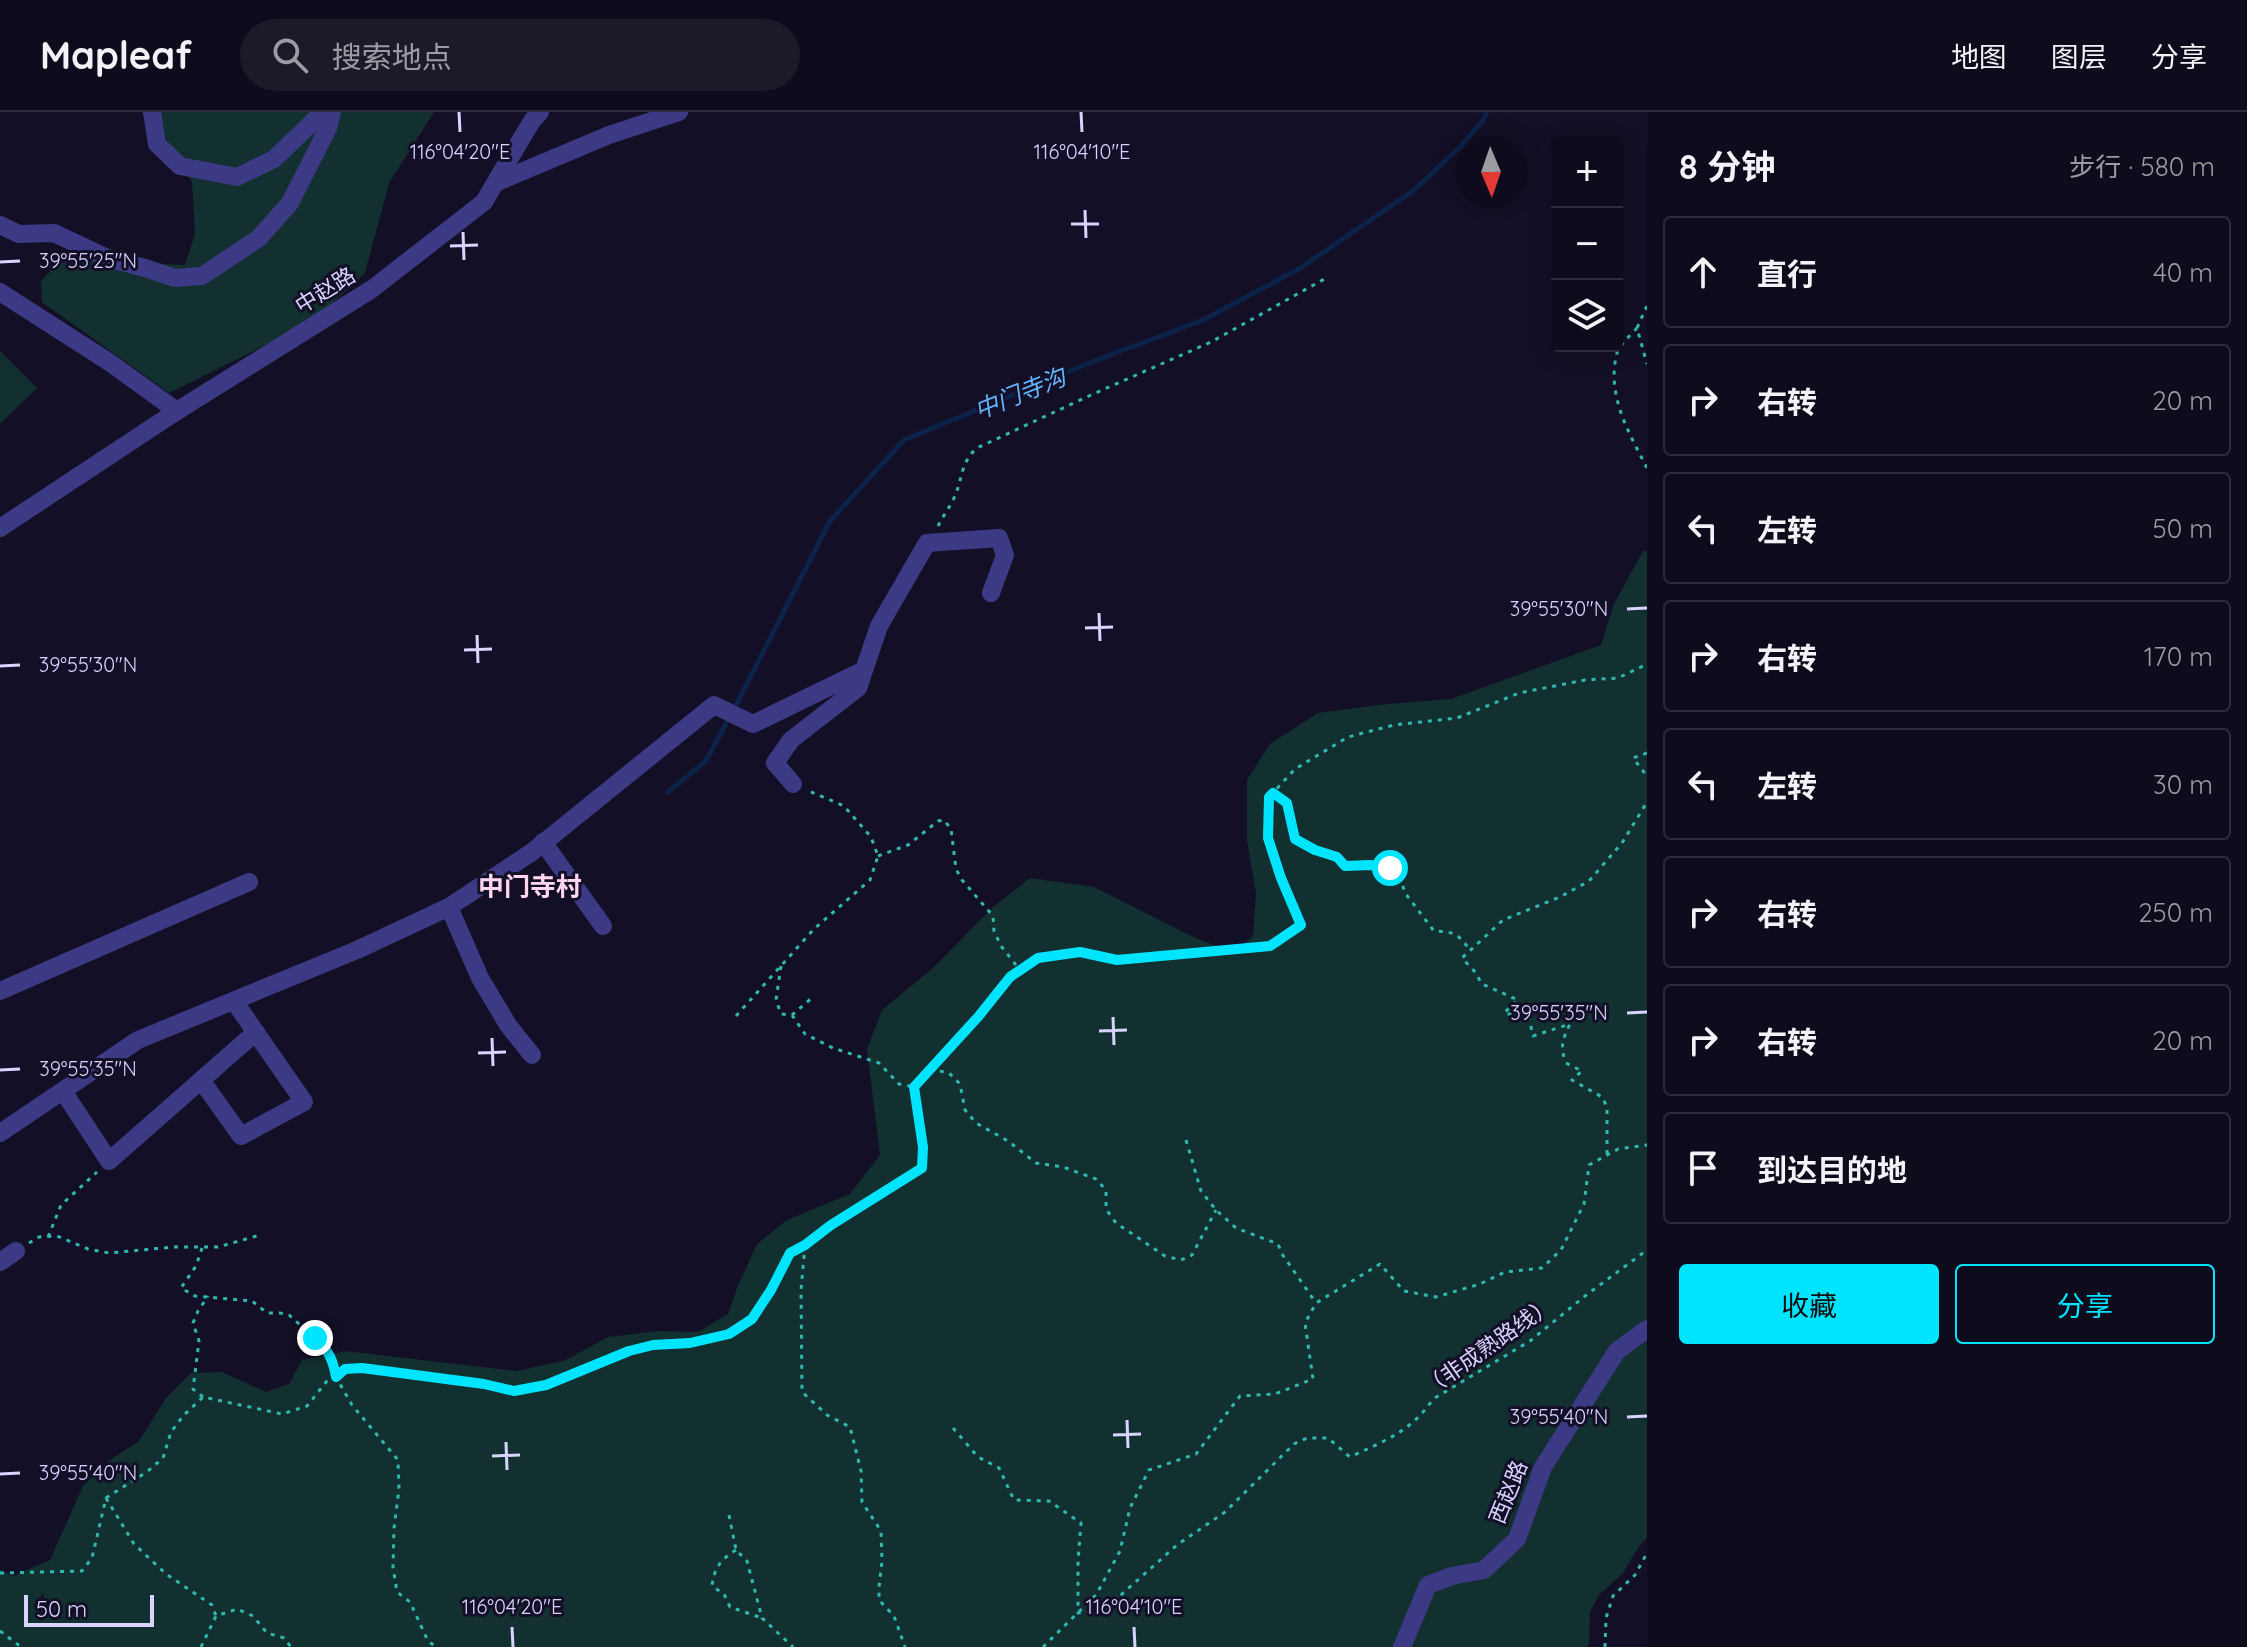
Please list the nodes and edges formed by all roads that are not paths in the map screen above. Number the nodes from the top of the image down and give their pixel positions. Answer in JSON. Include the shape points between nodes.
{"nodes":[{"id":1,"x":152,"y":112,"type":"edge"},
{"id":2,"x":323,"y":112,"type":"edge"},
{"id":3,"x":332,"y":112,"type":"edge"},
{"id":4,"x":540,"y":112,"type":"edge"},
{"id":5,"x":679,"y":112,"type":"edge"},
{"id":6,"x":495,"y":183,"type":"junction"},
{"id":7,"x":0,"y":225,"type":"edge"},
{"id":8,"x":0,"y":292,"type":"edge"},
{"id":9,"x":177,"y":411,"type":"junction"},
{"id":10,"x":0,"y":528,"type":"edge"},
{"id":11,"x":991,"y":593,"type":"dead end"},
{"id":12,"x":864,"y":670,"type":"junction"},
{"id":13,"x":793,"y":784,"type":"road end"},
{"id":14,"x":543,"y":842,"type":"junction"},
{"id":15,"x":249,"y":882,"type":"dead end"},
{"id":16,"x":449,"y":907,"type":"junction"},
{"id":17,"x":603,"y":926,"type":"dead end"},
{"id":18,"x":0,"y":991,"type":"edge"},
{"id":19,"x":234,"y":1001,"type":"junction"},
{"id":20,"x":256,"y":1032,"type":"junction"},
{"id":21,"x":532,"y":1055,"type":"dead end"},
{"id":22,"x":201,"y":1080,"type":"junction"},
{"id":23,"x":63,"y":1091,"type":"junction"},
{"id":24,"x":0,"y":1133,"type":"edge"},
{"id":25,"x":1647,"y":1329,"type":"edge"},
{"id":26,"x":1402,"y":1647,"type":"edge"}],
"edges":[{"from":1,"to":2,"type":"street","via":[[157,144],[180,166],[237,177],[274,159]]},
{"from":3,"to":7,"type":"street","via":[[290,203],[259,238],[202,276],[175,278],[107,258],[54,233],[19,234]]},
{"from":4,"to":6,"type":"street"},
{"from":5,"to":6,"type":"street","name":"中赵路"},
{"from":6,"to":9,"type":"street","name":"中赵路","via":[[484,202],[372,289]]},
{"from":8,"to":9,"type":"street"},
{"from":9,"to":10,"type":"street","name":"中赵路"},
{"from":11,"to":12,"type":"street","via":[[1005,555],[999,538],[927,543],[879,626]]},
{"from":12,"to":13,"type":"street","via":[[858,688],[791,740],[775,763]]},
{"from":12,"to":14,"type":"street","via":[[753,724],[714,705]]},
{"from":14,"to":16,"type":"street"},
{"from":14,"to":17,"type":"street"},
{"from":15,"to":18,"type":"street"},
{"from":16,"to":19,"type":"street"},
{"from":16,"to":21,"type":"street","via":[[480,978]]},
{"from":19,"to":20,"type":"street"},
{"from":19,"to":23,"type":"street","via":[[138,1040]]},
{"from":20,"to":22,"type":"street"},
{"from":20,"to":22,"type":"street","via":[[304,1102],[241,1136]]},
{"from":22,"to":23,"type":"street","via":[[109,1161]]},
{"from":23,"to":24,"type":"street"},
{"from":25,"to":26,"type":"street","name":"西赵路","via":[[1617,1351],[1543,1467],[1517,1539],[1484,1570],[1428,1585]]}]}
